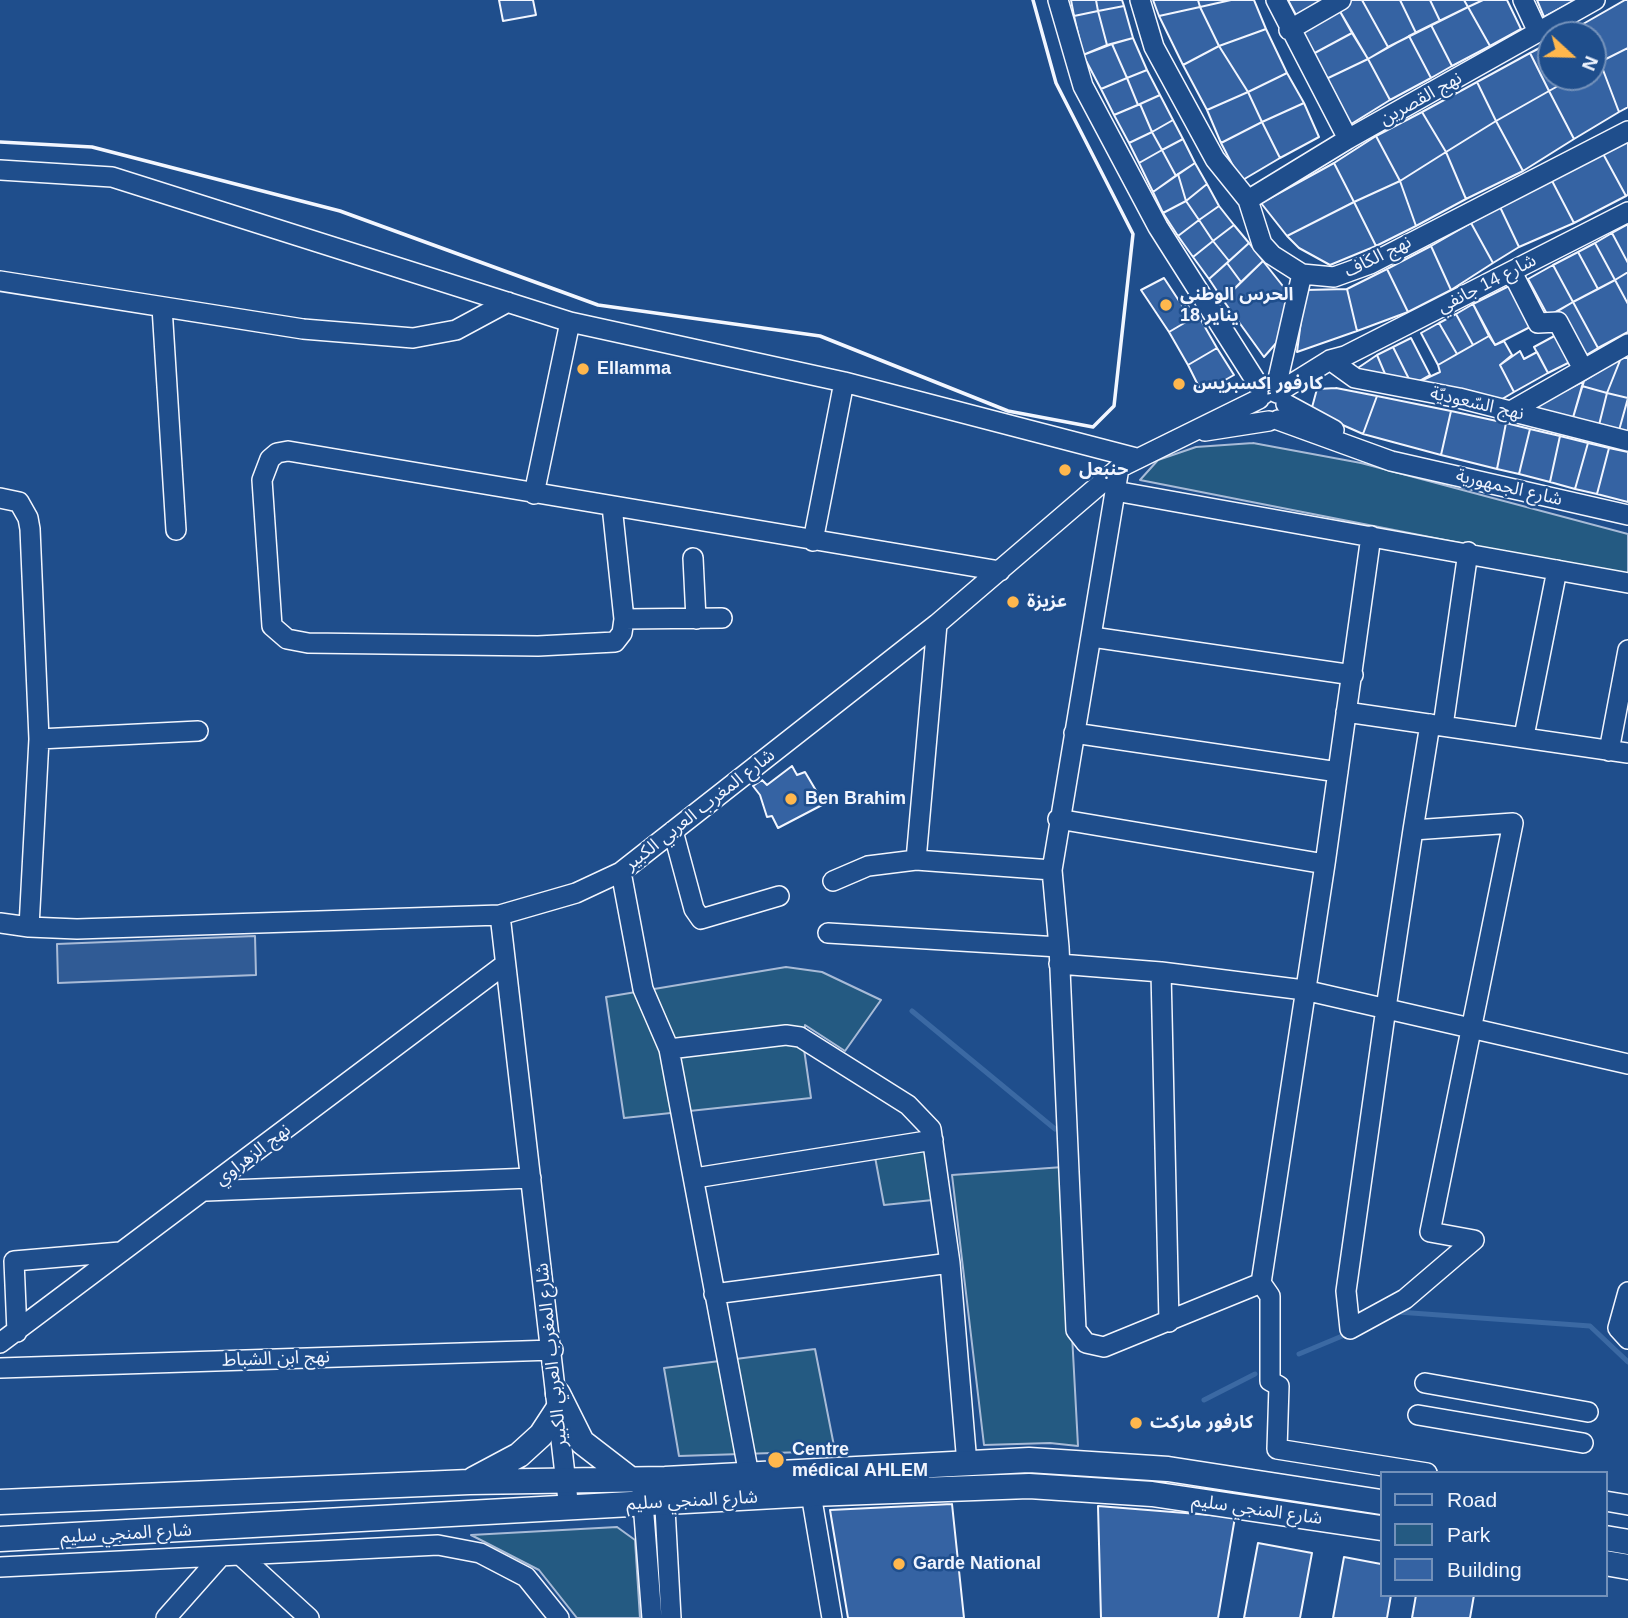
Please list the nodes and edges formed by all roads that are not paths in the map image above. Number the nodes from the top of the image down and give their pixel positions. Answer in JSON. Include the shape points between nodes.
{"nodes":[{"id":1,"x":1058,"y":0,"type":"edge"},
{"id":2,"x":1140,"y":0,"type":"edge"},
{"id":3,"x":1276,"y":0,"type":"edge"},
{"id":4,"x":1341,"y":0,"type":"edge"},
{"id":5,"x":1523,"y":0,"type":"edge"},
{"id":6,"x":1595,"y":0,"type":"edge"},
{"id":7,"x":1558,"y":21,"type":"edge"},
{"id":8,"x":1289,"y":30,"type":"junction"},
{"id":9,"x":1537,"y":30,"type":"edge"},
{"id":10,"x":1537,"y":33,"type":"edge"},
{"id":11,"x":1628,"y":131,"type":"edge"},
{"id":12,"x":1348,"y":139,"type":"junction"},
{"id":13,"x":0,"y":170,"type":"edge"},
{"id":14,"x":1248,"y":200,"type":"junction"},
{"id":15,"x":1628,"y":212,"type":"edge"},
{"id":16,"x":1512,"y":272,"type":"junction"},
{"id":17,"x":1302,"y":274,"type":"junction"},
{"id":18,"x":0,"y":281,"type":"edge"},
{"id":19,"x":508,"y":302,"type":"junction"},
{"id":20,"x":162,"y":307,"type":"junction"},
{"id":21,"x":570,"y":322,"type":"junction"},
{"id":22,"x":1628,"y":344,"type":"edge"},
{"id":23,"x":1336,"y":360,"type":"junction"},
{"id":24,"x":1583,"y":367,"type":"junction"},
{"id":25,"x":844,"y":382,"type":"junction"},
{"id":26,"x":1274,"y":403,"type":"junction"},
{"id":27,"x":1509,"y":412,"type":"junction"},
{"id":28,"x":1628,"y":441,"type":"edge"},
{"id":29,"x":1136,"y":458,"type":"junction"},
{"id":30,"x":1119,"y":468,"type":"junction"},
{"id":31,"x":1115,"y":491,"type":"junction"},
{"id":32,"x":534,"y":494,"type":"junction"},
{"id":33,"x":0,"y":498,"type":"edge"},
{"id":34,"x":612,"y":506,"type":"junction"},
{"id":35,"x":1628,"y":515,"type":"edge"},
{"id":36,"x":176,"y":530,"type":"dead end"},
{"id":37,"x":1371,"y":536,"type":"junction"},
{"id":38,"x":813,"y":541,"type":"junction"},
{"id":39,"x":1468,"y":552,"type":"junction"},
{"id":40,"x":693,"y":558,"type":"dead end"},
{"id":41,"x":1557,"y":570,"type":"junction"},
{"id":42,"x":1000,"y":571,"type":"junction"},
{"id":43,"x":1628,"y":583,"type":"edge"},
{"id":44,"x":722,"y":618,"type":"dead end"},
{"id":45,"x":696,"y":619,"type":"junction"},
{"id":46,"x":624,"y":620,"type":"junction"},
{"id":47,"x":937,"y":624,"type":"junction"},
{"id":48,"x":1092,"y":638,"type":"junction"},
{"id":49,"x":1628,"y":650,"type":"edge"},
{"id":50,"x":1353,"y":675,"type":"junction"},
{"id":51,"x":1346,"y":712,"type":"junction"},
{"id":52,"x":1436,"y":725,"type":"junction"},
{"id":53,"x":198,"y":731,"type":"dead end"},
{"id":54,"x":1074,"y":733,"type":"junction"},
{"id":55,"x":1524,"y":736,"type":"junction"},
{"id":56,"x":39,"y":740,"type":"junction"},
{"id":57,"x":1619,"y":752,"type":"edge"},
{"id":58,"x":1338,"y":772,"type":"junction"},
{"id":59,"x":1058,"y":819,"type":"junction"},
{"id":60,"x":1413,"y":830,"type":"junction"},
{"id":61,"x":673,"y":831,"type":"junction"},
{"id":62,"x":916,"y":860,"type":"junction"},
{"id":63,"x":1325,"y":864,"type":"junction"},
{"id":64,"x":1052,"y":870,"type":"junction"},
{"id":65,"x":621,"y":872,"type":"junction"},
{"id":66,"x":833,"y":881,"type":"dead end"},
{"id":67,"x":779,"y":896,"type":"dead end"},
{"id":68,"x":500,"y":915,"type":"junction"},
{"id":69,"x":0,"y":923,"type":"edge"},
{"id":70,"x":29,"y":928,"type":"junction"},
{"id":71,"x":828,"y":933,"type":"dead end"},
{"id":72,"x":1059,"y":955,"type":"junction"},
{"id":73,"x":504,"y":965,"type":"junction"},
{"id":74,"x":1161,"y":972,"type":"junction"},
{"id":75,"x":1304,"y":990,"type":"junction"},
{"id":76,"x":1386,"y":1008,"type":"junction"},
{"id":77,"x":1472,"y":1026,"type":"junction"},
{"id":78,"x":669,"y":1049,"type":"junction"},
{"id":79,"x":1628,"y":1064,"type":"edge"},
{"id":80,"x":933,"y":1140,"type":"junction"},
{"id":81,"x":531,"y":1178,"type":"junction"},
{"id":82,"x":695,"y":1178,"type":"junction"},
{"id":83,"x":206,"y":1191,"type":"junction"},
{"id":84,"x":121,"y":1252,"type":"junction"},
{"id":85,"x":950,"y":1263,"type":"junction"},
{"id":86,"x":1261,"y":1283,"type":"junction"},
{"id":87,"x":1628,"y":1292,"type":"edge"},
{"id":88,"x":714,"y":1294,"type":"junction"},
{"id":89,"x":1169,"y":1322,"type":"junction"},
{"id":90,"x":17,"y":1332,"type":"junction"},
{"id":91,"x":1628,"y":1339,"type":"edge"},
{"id":92,"x":0,"y":1343,"type":"edge"},
{"id":93,"x":553,"y":1350,"type":"junction"},
{"id":94,"x":0,"y":1368,"type":"edge"},
{"id":95,"x":1424,"y":1383,"type":"dead end"},
{"id":96,"x":558,"y":1401,"type":"junction"},
{"id":97,"x":1588,"y":1412,"type":"dead end"},
{"id":98,"x":1419,"y":1415,"type":"dead end"},
{"id":99,"x":1583,"y":1443,"type":"dead end"},
{"id":100,"x":967,"y":1464,"type":"junction"},
{"id":101,"x":1414,"y":1471,"type":"edge"},
{"id":102,"x":749,"y":1475,"type":"junction"},
{"id":103,"x":566,"y":1479,"type":"junction"},
{"id":104,"x":469,"y":1482,"type":"junction"},
{"id":105,"x":648,"y":1489,"type":"junction"},
{"id":106,"x":811,"y":1494,"type":"junction"},
{"id":107,"x":1607,"y":1501,"type":"edge"},
{"id":108,"x":0,"y":1502,"type":"edge"},
{"id":109,"x":1380,"y":1502,"type":"edge"},
{"id":110,"x":1628,"y":1505,"type":"edge"},
{"id":111,"x":569,"y":1509,"type":"junction"},
{"id":112,"x":1380,"y":1528,"type":"edge"},
{"id":113,"x":1607,"y":1538,"type":"edge"},
{"id":114,"x":0,"y":1539,"type":"edge"},
{"id":115,"x":1628,"y":1542,"type":"edge"},
{"id":116,"x":230,"y":1556,"type":"junction"},
{"id":117,"x":1607,"y":1563,"type":"edge"},
{"id":118,"x":0,"y":1567,"type":"edge"},
{"id":119,"x":1628,"y":1567,"type":"edge"},
{"id":120,"x":166,"y":1618,"type":"edge"},
{"id":121,"x":309,"y":1618,"type":"edge"},
{"id":122,"x":559,"y":1618,"type":"edge"},
{"id":123,"x":652,"y":1618,"type":"edge"},
{"id":124,"x":671,"y":1618,"type":"edge"},
{"id":125,"x":832,"y":1618,"type":"edge"}],
"edges":[{"from":1,"to":26,"type":"street","via":[[1083,86],[1158,227]]},
{"from":2,"to":14,"type":"street","via":[[1154,47],[1215,159]]},
{"from":3,"to":8,"type":"street"},
{"from":4,"to":8,"type":"street"},
{"from":5,"to":9,"type":"street"},
{"from":6,"to":7,"type":"street","name":"نهج القصرين"},
{"from":8,"to":12,"type":"street"},
{"from":10,"to":12,"type":"street","name":"نهج القصرين"},
{"from":11,"to":17,"type":"street","name":"نهج الكاف","via":[[1370,264],[1334,277]]},
{"from":12,"to":14,"type":"street","name":"نهج القصرين"},
{"from":13,"to":19,"type":"street","via":[[112,177]]},
{"from":14,"to":17,"type":"street","via":[[1266,250]]},
{"from":15,"to":16,"type":"street","name":"شارع 14 جانفي"},
{"from":16,"to":23,"type":"street","name":"شارع 14 جانفي"},
{"from":16,"to":24,"type":"street","via":[[1538,323],[1558,322]]},
{"from":17,"to":26,"type":"street"},
{"from":18,"to":20,"type":"street"},
{"from":19,"to":20,"type":"street","via":[[456,330],[413,338],[303,329]]},
{"from":19,"to":21,"type":"street"},
{"from":20,"to":36,"type":"street"},
{"from":21,"to":25,"type":"street"},
{"from":21,"to":32,"type":"street"},
{"from":22,"to":24,"type":"street"},
{"from":23,"to":26,"type":"street","name":"شارع 14 جانفي"},
{"from":23,"to":27,"type":"street","name":"نهج السّعوديّة","via":[[1355,378]]},
{"from":24,"to":27,"type":"street"},
{"from":25,"to":29,"type":"street"},
{"from":25,"to":38,"type":"street"},
{"from":26,"to":29,"type":"street","name":"شارع المغرب العربي الكبير"},
{"from":26,"to":35,"type":"street","name":"شارع الجمهورية","via":[[1391,461]]},
{"from":27,"to":28,"type":"street","name":"نهج السّعوديّة"},
{"from":29,"to":30,"type":"street","name":"شارع المغرب العربي الكبير"},
{"from":30,"to":31,"type":"street"},
{"from":30,"to":42,"type":"street","name":"شارع المغرب العربي الكبير"},
{"from":31,"to":37,"type":"street"},
{"from":31,"to":48,"type":"street"},
{"from":32,"to":34,"type":"street"},
{"from":32,"to":46,"type":"street","via":[[288,451],[277,453],[265,467],[262,480],[272,626],[287,639],[308,643],[538,646],[615,642]]},
{"from":33,"to":56,"type":"street","via":[[19,502],[30,529]]},
{"from":34,"to":38,"type":"street"},
{"from":34,"to":46,"type":"street"},
{"from":37,"to":39,"type":"street"},
{"from":37,"to":50,"type":"street"},
{"from":38,"to":42,"type":"street"},
{"from":39,"to":41,"type":"street"},
{"from":39,"to":52,"type":"street"},
{"from":40,"to":45,"type":"street"},
{"from":41,"to":43,"type":"street"},
{"from":41,"to":55,"type":"street"},
{"from":42,"to":47,"type":"street","name":"شارع المغرب العربي الكبير"},
{"from":44,"to":45,"type":"street"},
{"from":45,"to":46,"type":"street"},
{"from":47,"to":61,"type":"street","name":"شارع المغرب العربي الكبير"},
{"from":47,"to":62,"type":"street"},
{"from":48,"to":50,"type":"street"},
{"from":48,"to":54,"type":"street"},
{"from":49,"to":57,"type":"street"},
{"from":50,"to":51,"type":"street"},
{"from":51,"to":52,"type":"street"},
{"from":51,"to":58,"type":"street"},
{"from":52,"to":55,"type":"street"},
{"from":52,"to":60,"type":"street"},
{"from":53,"to":56,"type":"street"},
{"from":54,"to":58,"type":"street"},
{"from":54,"to":59,"type":"street"},
{"from":55,"to":57,"type":"street"},
{"from":56,"to":70,"type":"street"},
{"from":58,"to":63,"type":"street"},
{"from":59,"to":63,"type":"street"},
{"from":59,"to":64,"type":"street"},
{"from":60,"to":76,"type":"street"},
{"from":60,"to":77,"type":"street","via":[[1513,824]]},
{"from":61,"to":65,"type":"street","name":"شارع المغرب العربي الكبير"},
{"from":61,"to":67,"type":"street","via":[[694,909],[701,919]]},
{"from":62,"to":64,"type":"street"},
{"from":62,"to":66,"type":"street","via":[[868,866]]},
{"from":63,"to":75,"type":"street"},
{"from":64,"to":72,"type":"street"},
{"from":65,"to":68,"type":"street","name":"شارع المغرب العربي الكبير","via":[[576,893]]},
{"from":65,"to":78,"type":"street","via":[[643,989]]},
{"from":68,"to":70,"type":"street"},
{"from":68,"to":73,"type":"street","name":"شارع المغرب العربي الكبير"},
{"from":69,"to":70,"type":"street"},
{"from":71,"to":72,"type":"street"},
{"from":72,"to":74,"type":"street"},
{"from":72,"to":89,"type":"street","via":[[1076,1330],[1086,1343],[1098,1348]]},
{"from":73,"to":81,"type":"street","name":"شارع المغرب العربي الكبير"},
{"from":73,"to":83,"type":"street","name":"نهج الزهراوي"},
{"from":74,"to":75,"type":"street"},
{"from":74,"to":89,"type":"street"},
{"from":75,"to":76,"type":"street"},
{"from":75,"to":86,"type":"street"},
{"from":76,"to":77,"type":"street"},
{"from":76,"to":77,"type":"street","via":[[1346,1291],[1350,1329],[1405,1299],[1474,1240],[1430,1232]]},
{"from":77,"to":79,"type":"street"},
{"from":78,"to":80,"type":"street","via":[[800,1037],[908,1105],[931,1129]]},
{"from":78,"to":82,"type":"street"},
{"from":80,"to":82,"type":"street"},
{"from":80,"to":85,"type":"street"},
{"from":81,"to":83,"type":"street"},
{"from":81,"to":93,"type":"street","name":"شارع المغرب العربي الكبير"},
{"from":82,"to":88,"type":"street"},
{"from":83,"to":84,"type":"street","name":"نهج الزهراوي"},
{"from":84,"to":90,"type":"street","name":"نهج الزهراوي"},
{"from":84,"to":90,"type":"street","via":[[14,1261]]},
{"from":85,"to":88,"type":"street"},
{"from":85,"to":100,"type":"street"},
{"from":86,"to":89,"type":"street"},
{"from":86,"to":101,"type":"street","via":[[1270,1296],[1270,1381],[1279,1386],[1277,1449]]},
{"from":87,"to":91,"type":"street","via":[[1618,1328]]},
{"from":88,"to":102,"type":"street"},
{"from":90,"to":92,"type":"street","name":"نهج الزهراوي"},
{"from":93,"to":94,"type":"street","name":"نهج ابن الشباط"},
{"from":93,"to":96,"type":"street","name":"شارع المغرب العربي الكبير"},
{"from":95,"to":97,"type":"street"},
{"from":96,"to":103,"type":"street","name":"شارع المغرب العربي الكبير"},
{"from":96,"to":104,"type":"main road","via":[[541,1435],[519,1455]]},
{"from":96,"to":105,"type":"main road","via":[[582,1442]]},
{"from":98,"to":99,"type":"street"},
{"from":100,"to":102,"type":"main road","name":"شارع المنجي سليم"},
{"from":100,"to":109,"type":"main road","name":"شارع المنجي سليم","via":[[1055,1460],[1122,1465]]},
{"from":102,"to":105,"type":"main road","name":"شارع المنجي سليم"},
{"from":103,"to":104,"type":"main road","name":"شارع المنجي سليم"},
{"from":103,"to":105,"type":"main road","name":"شارع المنجي سليم"},
{"from":103,"to":111,"type":"street","name":"شارع المغرب العربي الكبير"},
{"from":104,"to":108,"type":"main road","name":"شارع المنجي سليم"},
{"from":105,"to":106,"type":"main road","name":"شارع المنجي سليم"},
{"from":105,"to":111,"type":"main road","name":"شارع المنجي سليم"},
{"from":105,"to":123,"type":"street"},
{"from":105,"to":124,"type":"street"},
{"from":106,"to":112,"type":"main road","name":"شارع المنجي سليم","via":[[1079,1488],[1152,1494]]},
{"from":106,"to":125,"type":"street"},
{"from":107,"to":110,"type":"street"},
{"from":111,"to":114,"type":"main road","name":"شارع المنجي سليم"},
{"from":113,"to":115,"type":"main road"},
{"from":116,"to":118,"type":"street"},
{"from":116,"to":120,"type":"street"},
{"from":116,"to":121,"type":"street"},
{"from":116,"to":122,"type":"street","via":[[438,1545],[480,1553],[526,1577]]},
{"from":117,"to":119,"type":"main road"}]}
